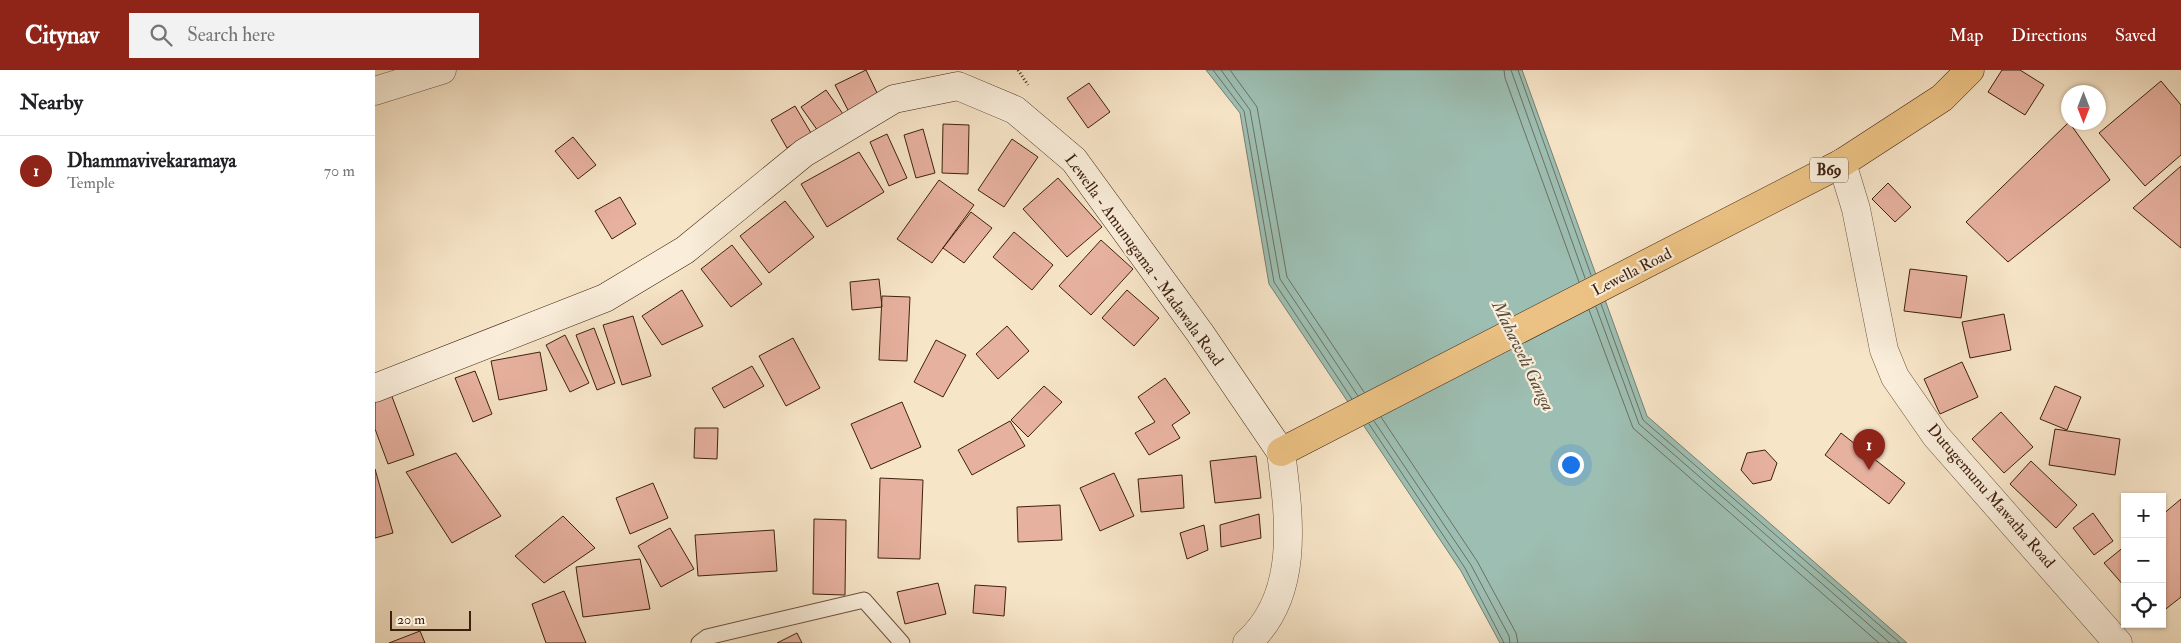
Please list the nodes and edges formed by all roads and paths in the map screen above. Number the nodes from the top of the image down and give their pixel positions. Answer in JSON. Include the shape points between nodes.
{"nodes":[{"id":1,"x":442,"y":70,"type":"edge"},
{"id":2,"x":1970,"y":70,"type":"edge"},
{"id":3,"x":375,"y":91,"type":"edge"},
{"id":4,"x":1842,"y":163,"type":"junction"},
{"id":5,"x":375,"y":388,"type":"edge"},
{"id":6,"x":1281,"y":452,"type":"junction"},
{"id":7,"x":706,"y":641,"type":"edge"},
{"id":8,"x":902,"y":643,"type":"edge"},
{"id":9,"x":1247,"y":643,"type":"edge"},
{"id":10,"x":2118,"y":643,"type":"edge"}],
"edges":[{"from":1,"to":3,"type":"main road"},
{"from":2,"to":4,"type":"main road","name":"Lewella Road","number":"B69","via":[[1942,98]]},
{"from":4,"to":6,"type":"main road","name":"Lewella Road","number":"B69"},
{"from":4,"to":10,"type":"main road","name":"Dutugemunu Mawatha Road","via":[[1856,209],[1885,350],[1895,376],[1936,436]]},
{"from":5,"to":6,"type":"main road","name":"Lewella - Amunugama - Madawala Road","via":[[605,298],[685,250],[804,153],[828,138],[894,99],[958,86],[1015,110],[1074,160],[1200,333]]},
{"from":6,"to":9,"type":"main road","via":[[1289,528],[1284,578],[1277,601]]},
{"from":7,"to":8,"type":"lane","via":[[864,600]]}]}
